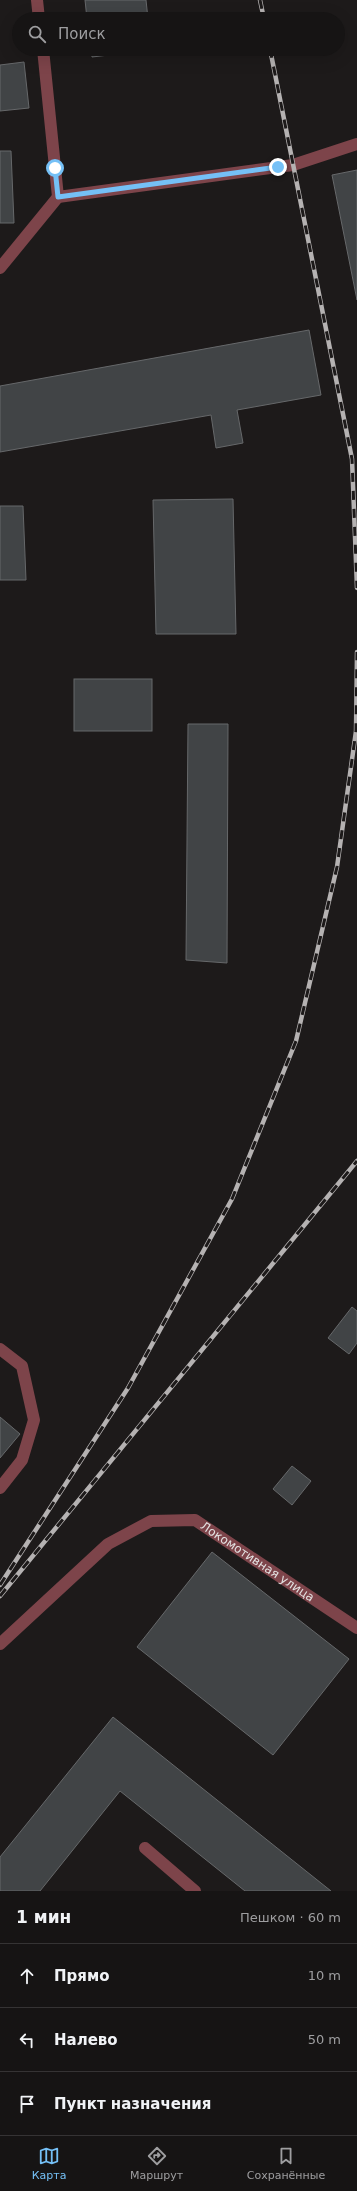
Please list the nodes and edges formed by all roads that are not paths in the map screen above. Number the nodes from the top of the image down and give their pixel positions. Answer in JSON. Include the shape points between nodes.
{"nodes":[{"id":1,"x":37,"y":0,"type":"edge"},
{"id":2,"x":38,"y":12,"type":"edge"},
{"id":3,"x":44,"y":56,"type":"edge"},
{"id":4,"x":357,"y":144,"type":"edge"},
{"id":5,"x":58,"y":197,"type":"junction"},
{"id":6,"x":0,"y":268,"type":"edge"},
{"id":7,"x":0,"y":1349,"type":"edge"},
{"id":8,"x":0,"y":1488,"type":"edge"},
{"id":9,"x":357,"y":1628,"type":"edge"},
{"id":10,"x":0,"y":1644,"type":"edge"},
{"id":11,"x":145,"y":1848,"type":"dead end"},
{"id":12,"x":195,"y":1891,"type":"edge"}],
"edges":[{"from":1,"to":2,"type":"street"},
{"from":3,"to":5,"type":"street"},
{"from":4,"to":5,"type":"street","via":[[293,165]]},
{"from":5,"to":6,"type":"street"},
{"from":7,"to":8,"type":"street","via":[[22,1366],[34,1420],[22,1460]]},
{"from":9,"to":10,"type":"street","name":"Локомотивная улица","via":[[195,1520],[151,1521],[108,1544]]},
{"from":11,"to":12,"type":"street"}]}
